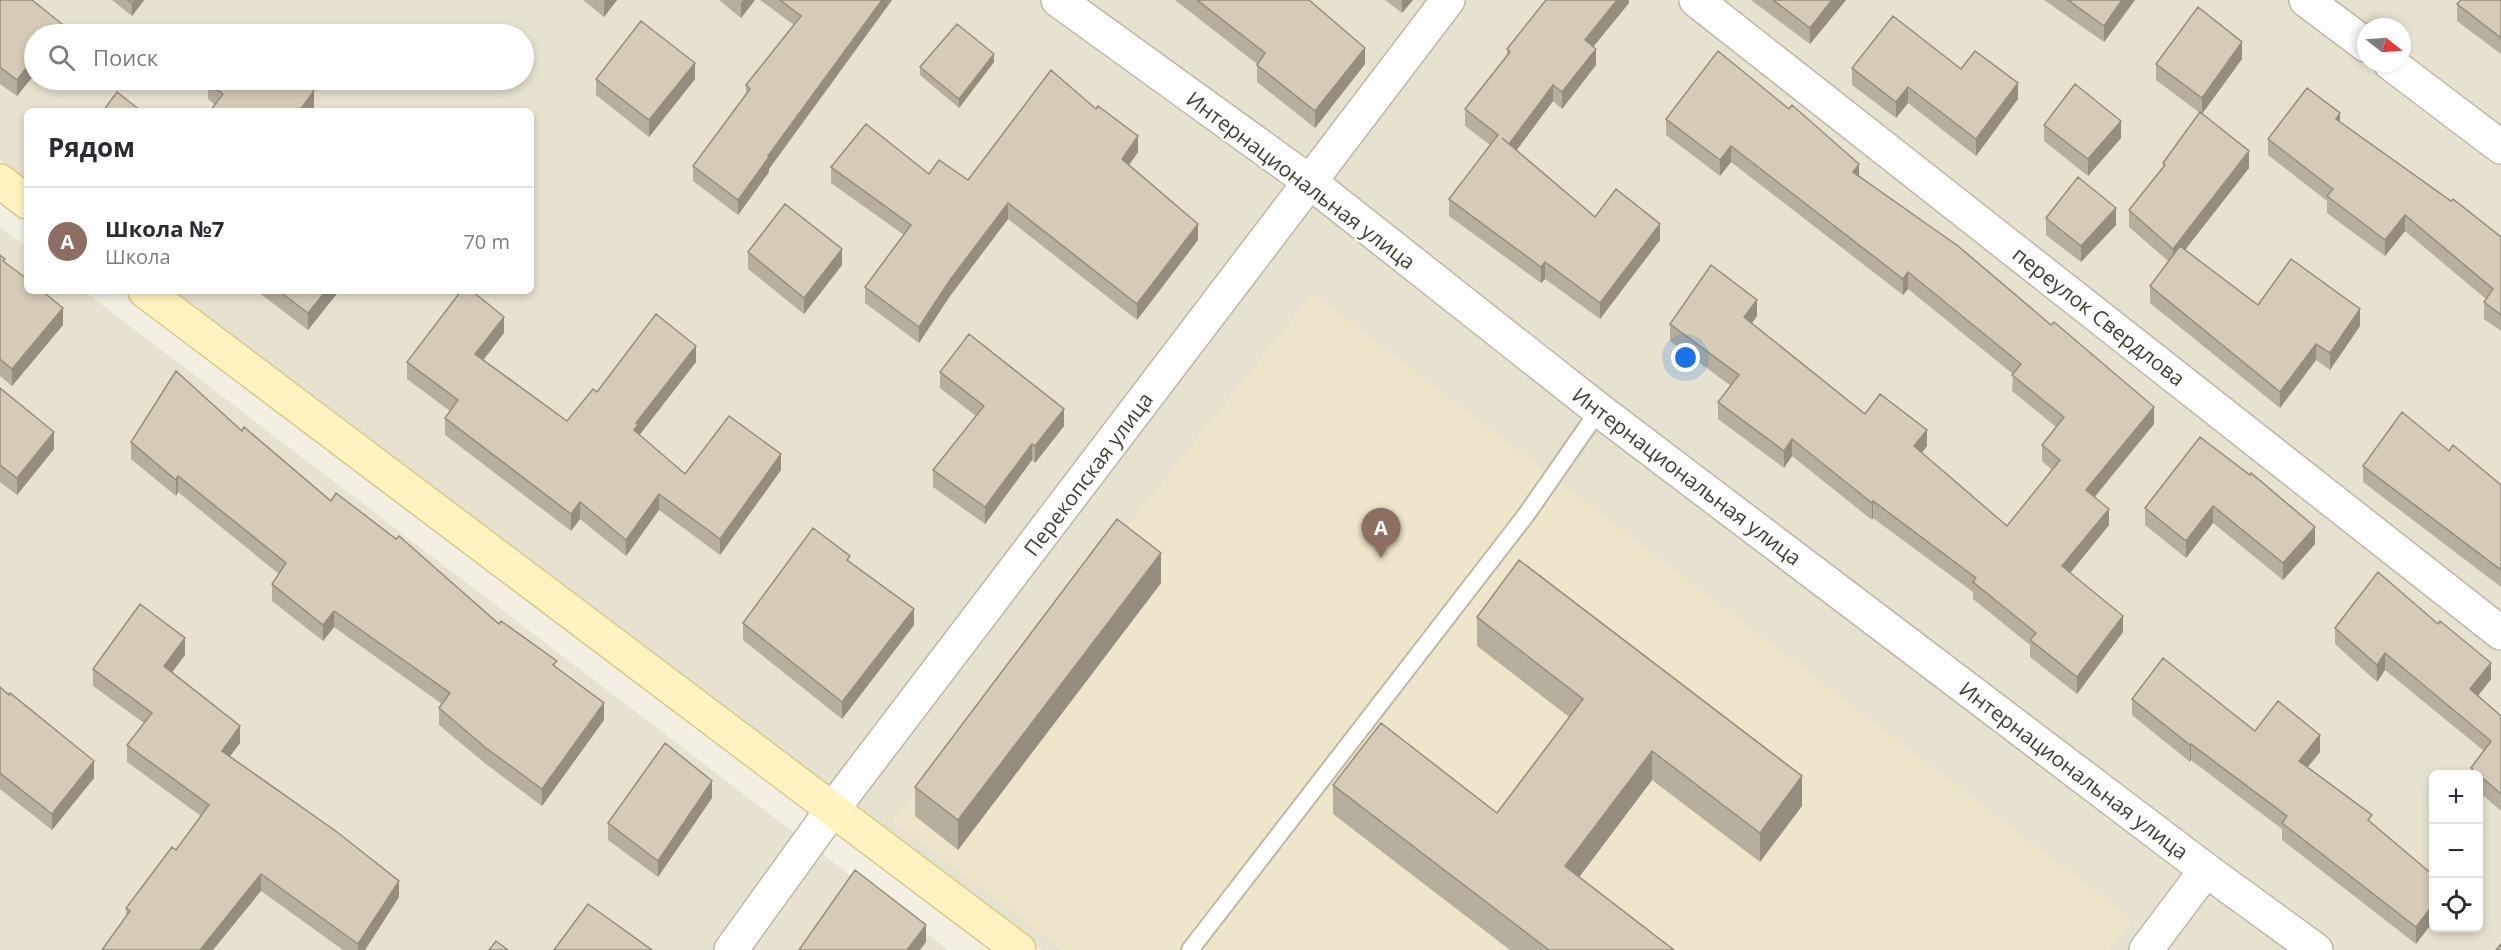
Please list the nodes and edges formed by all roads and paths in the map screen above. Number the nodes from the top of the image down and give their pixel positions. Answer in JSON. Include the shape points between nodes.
{"nodes":[{"id":1,"x":1059,"y":0,"type":"edge"},
{"id":2,"x":1448,"y":0,"type":"edge"},
{"id":3,"x":1696,"y":0,"type":"edge"},
{"id":4,"x":2306,"y":0,"type":"edge"},
{"id":5,"x":2357,"y":38,"type":"edge"},
{"id":6,"x":2402,"y":72,"type":"edge"},
{"id":7,"x":2501,"y":147,"type":"edge"},
{"id":8,"x":0,"y":181,"type":"edge"},
{"id":9,"x":1310,"y":182,"type":"junction"},
{"id":10,"x":24,"y":200,"type":"edge"},
{"id":11,"x":149,"y":294,"type":"edge"},
{"id":12,"x":1599,"y":410,"type":"junction"},
{"id":13,"x":2501,"y":633,"type":"edge"},
{"id":14,"x":832,"y":810,"type":"junction"},
{"id":15,"x":2206,"y":870,"type":"junction"},
{"id":16,"x":731,"y":950,"type":"edge"},
{"id":17,"x":1019,"y":950,"type":"edge"},
{"id":18,"x":1190,"y":950,"type":"edge"},
{"id":19,"x":2146,"y":950,"type":"edge"},
{"id":20,"x":2316,"y":950,"type":"edge"}],
"edges":[{"from":1,"to":9,"type":"street","name":"Интернациональная улица"},
{"from":2,"to":9,"type":"street","name":"Перекопская улица"},
{"from":3,"to":13,"type":"street","name":"переулок Свердлова"},
{"from":4,"to":5,"type":"street"},
{"from":6,"to":7,"type":"street"},
{"from":8,"to":10,"type":"main road"},
{"from":9,"to":12,"type":"street","name":"Интернациональная улица"},
{"from":9,"to":14,"type":"street","name":"Перекопская улица"},
{"from":11,"to":14,"type":"main road"},
{"from":12,"to":15,"type":"street","name":"Интернациональная улица"},
{"from":12,"to":18,"type":"lane","via":[[1526,515]]},
{"from":14,"to":16,"type":"street","name":"Перекопская улица"},
{"from":14,"to":17,"type":"main road"},
{"from":15,"to":19,"type":"street"},
{"from":15,"to":20,"type":"street","name":"Интернациональная улица"}]}
